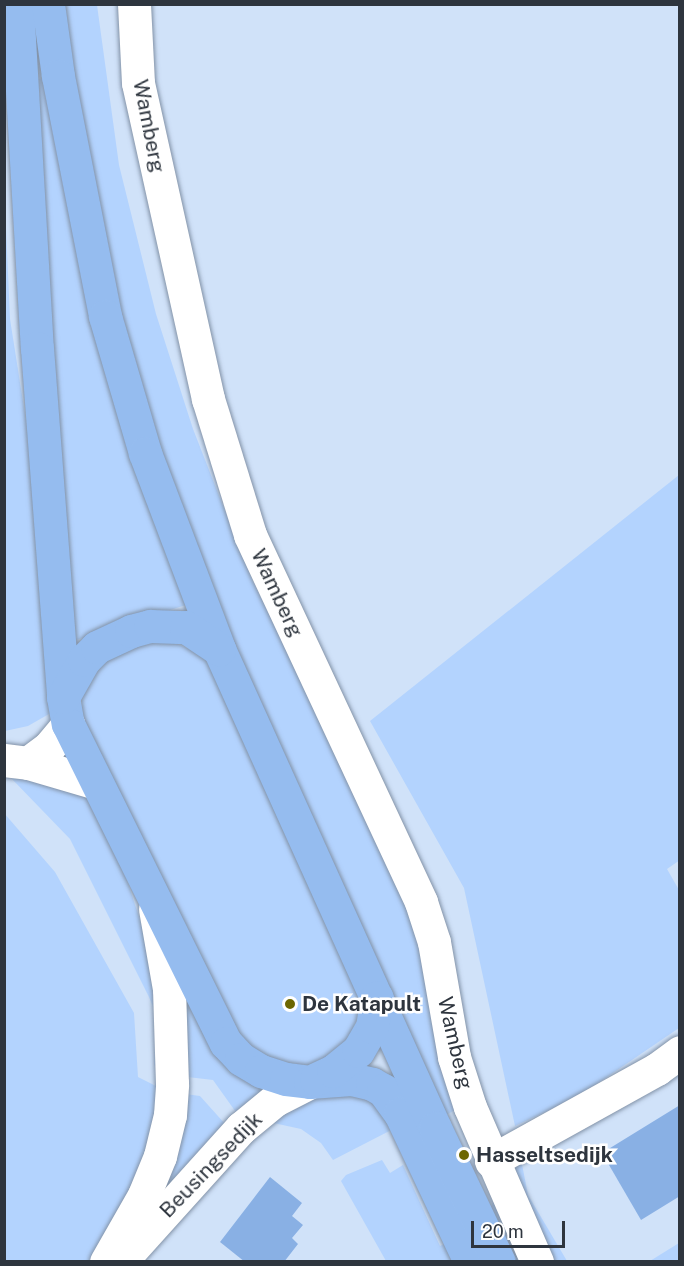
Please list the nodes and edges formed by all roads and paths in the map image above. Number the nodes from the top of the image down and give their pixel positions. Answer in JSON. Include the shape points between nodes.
{"nodes":[{"id":1,"x":16,"y":4,"type":"edge"},
{"id":2,"x":48,"y":4,"type":"edge"},
{"id":3,"x":134,"y":4,"type":"edge"},
{"id":4,"x":219,"y":649,"type":"junction"},
{"id":5,"x":66,"y":710,"type":"junction"},
{"id":6,"x":16,"y":761,"type":"edge"},
{"id":7,"x":96,"y":783,"type":"junction"},
{"id":8,"x":153,"y":898,"type":"junction"},
{"id":9,"x":377,"y":997,"type":"junction"},
{"id":10,"x":680,"y":1052,"type":"edge"},
{"id":11,"x":310,"y":1082,"type":"junction"},
{"id":12,"x":491,"y":1161,"type":"junction"},
{"id":13,"x":106,"y":1262,"type":"edge"},
{"id":14,"x":121,"y":1262,"type":"edge"},
{"id":15,"x":470,"y":1262,"type":"edge"},
{"id":16,"x":499,"y":1262,"type":"edge"},
{"id":17,"x":537,"y":1262,"type":"edge"}],
"edges":[{"from":1,"to":5,"type":"main road","via":[[37,348]]},
{"from":2,"to":4,"type":"main road","via":[[58,76],[105,316],[146,453]]},
{"from":3,"to":12,"type":"street","name":"Wamberg","via":[[138,83],[208,399],[250,535],[421,902],[434,942],[454,1057]]},
{"from":4,"to":5,"type":"main road","via":[[186,627],[150,626],[131,631],[97,647],[84,660]]},
{"from":4,"to":9,"type":"main road"},
{"from":5,"to":6,"type":"street","via":[[50,747]]},
{"from":5,"to":7,"type":"main road"},
{"from":6,"to":7,"type":"street"},
{"from":7,"to":8,"type":"main road"},
{"from":8,"to":11,"type":"main road","via":[[226,1043],[241,1059],[261,1071]]},
{"from":8,"to":13,"type":"street","via":[[169,989],[170,1115],[160,1156],[144,1195]]},
{"from":9,"to":11,"type":"main road","via":[[372,1027],[358,1051],[333,1071]]},
{"from":9,"to":16,"type":"main road"},
{"from":10,"to":12,"type":"street","via":[[657,1069]]},
{"from":11,"to":14,"type":"street","name":"Beusingsedijk","via":[[275,1100],[241,1128]]},
{"from":11,"to":15,"type":"main road","via":[[351,1079],[372,1084],[392,1099]]},
{"from":12,"to":17,"type":"street"}]}
